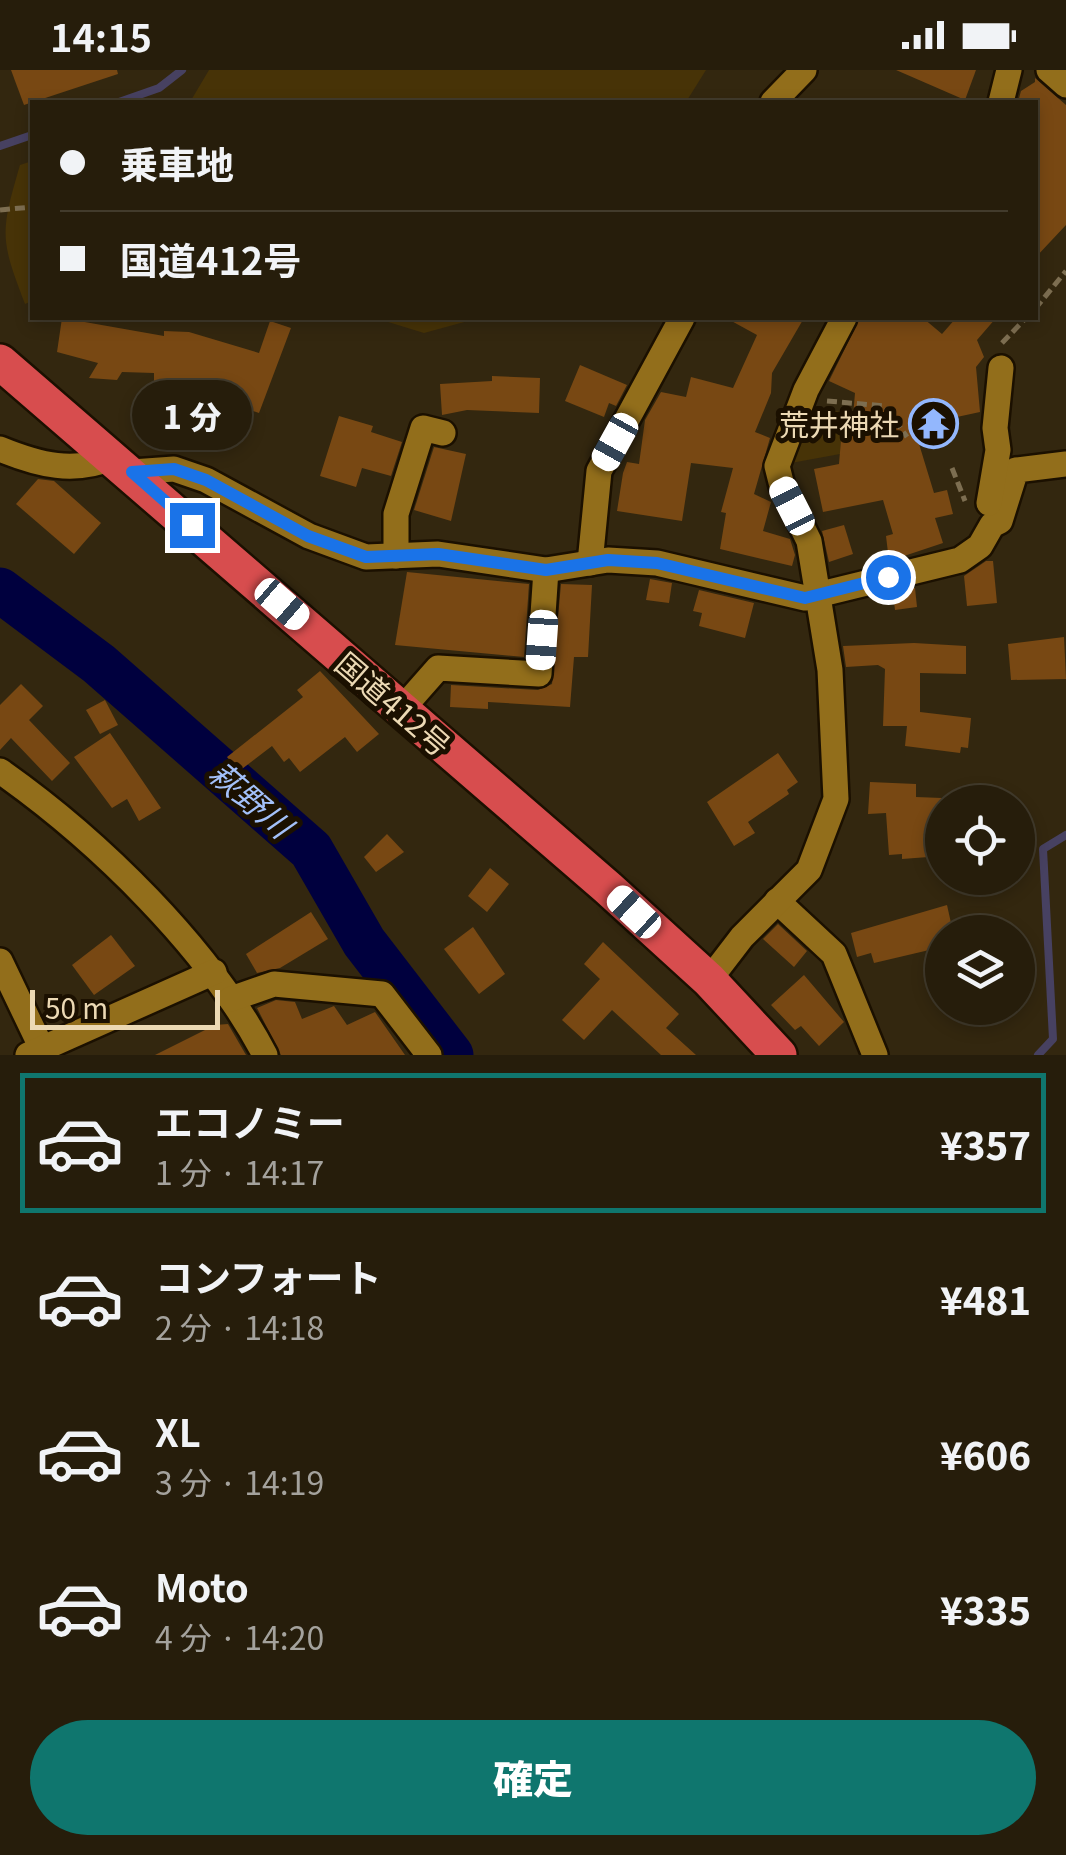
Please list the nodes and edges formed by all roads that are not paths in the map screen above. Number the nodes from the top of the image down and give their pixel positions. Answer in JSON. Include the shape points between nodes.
{"nodes":[{"id":1,"x":804,"y":70,"type":"edge"},
{"id":2,"x":1009,"y":70,"type":"edge"},
{"id":3,"x":1049,"y":70,"type":"edge"},
{"id":4,"x":1066,"y":85,"type":"edge"},
{"id":5,"x":774,"y":100,"type":"edge"},
{"id":6,"x":1002,"y":100,"type":"edge"},
{"id":7,"x":681,"y":320,"type":"edge"},
{"id":8,"x":843,"y":320,"type":"edge"},
{"id":9,"x":0,"y":362,"type":"edge"},
{"id":10,"x":1001,"y":368,"type":"road end"},
{"id":11,"x":424,"y":427,"type":"dead end"},
{"id":12,"x":0,"y":449,"type":"edge"},
{"id":13,"x":1066,"y":464,"type":"edge"},
{"id":14,"x":123,"y":465,"type":"junction"},
{"id":15,"x":991,"y":527,"type":"junction"},
{"id":16,"x":396,"y":556,"type":"junction"},
{"id":17,"x":590,"y":564,"type":"junction"},
{"id":18,"x":546,"y":570,"type":"junction"},
{"id":19,"x":817,"y":594,"type":"junction"},
{"id":20,"x":402,"y":710,"type":"junction"},
{"id":21,"x":0,"y":771,"type":"edge"},
{"id":22,"x":777,"y":901,"type":"junction"},
{"id":23,"x":0,"y":961,"type":"edge"},
{"id":24,"x":214,"y":972,"type":"junction"},
{"id":25,"x":709,"y":980,"type":"junction"},
{"id":26,"x":231,"y":998,"type":"junction"},
{"id":27,"x":38,"y":1052,"type":"edge"},
{"id":28,"x":264,"y":1055,"type":"edge"},
{"id":29,"x":429,"y":1055,"type":"edge"},
{"id":30,"x":778,"y":1055,"type":"edge"},
{"id":31,"x":875,"y":1055,"type":"edge"}],
"edges":[{"from":1,"to":5,"type":"street"},
{"from":2,"to":6,"type":"street"},
{"from":3,"to":4,"type":"street"},
{"from":7,"to":17,"type":"street","via":[[599,471]]},
{"from":8,"to":19,"type":"street","via":[[777,466],[809,541]]},
{"from":9,"to":14,"type":"highway","name":"国道412号"},
{"from":10,"to":15,"type":"street"},
{"from":11,"to":16,"type":"street","via":[[396,514]]},
{"from":12,"to":14,"type":"street","via":[[53,467]]},
{"from":13,"to":15,"type":"street","via":[[1016,470],[1000,521]]},
{"from":14,"to":16,"type":"street","via":[[174,469],[308,536],[366,557]]},
{"from":14,"to":20,"type":"highway","name":"国道412号"},
{"from":15,"to":19,"type":"street","via":[[960,560]]},
{"from":16,"to":18,"type":"street","via":[[438,554]]},
{"from":17,"to":18,"type":"street"},
{"from":17,"to":19,"type":"street","via":[[657,563],[805,598]]},
{"from":18,"to":20,"type":"street","via":[[539,674],[438,668]]},
{"from":19,"to":22,"type":"street","via":[[830,670],[836,800],[810,870]]},
{"from":20,"to":25,"type":"highway","name":"国道412号"},
{"from":21,"to":24,"type":"street","via":[[46,803]]},
{"from":22,"to":25,"type":"street"},
{"from":22,"to":31,"type":"street","via":[[834,954]]},
{"from":23,"to":27,"type":"street"},
{"from":24,"to":26,"type":"street"},
{"from":24,"to":27,"type":"street"},
{"from":25,"to":30,"type":"highway","name":"国道412号"},
{"from":26,"to":28,"type":"street"},
{"from":26,"to":29,"type":"street","via":[[274,984],[382,994]]}]}
